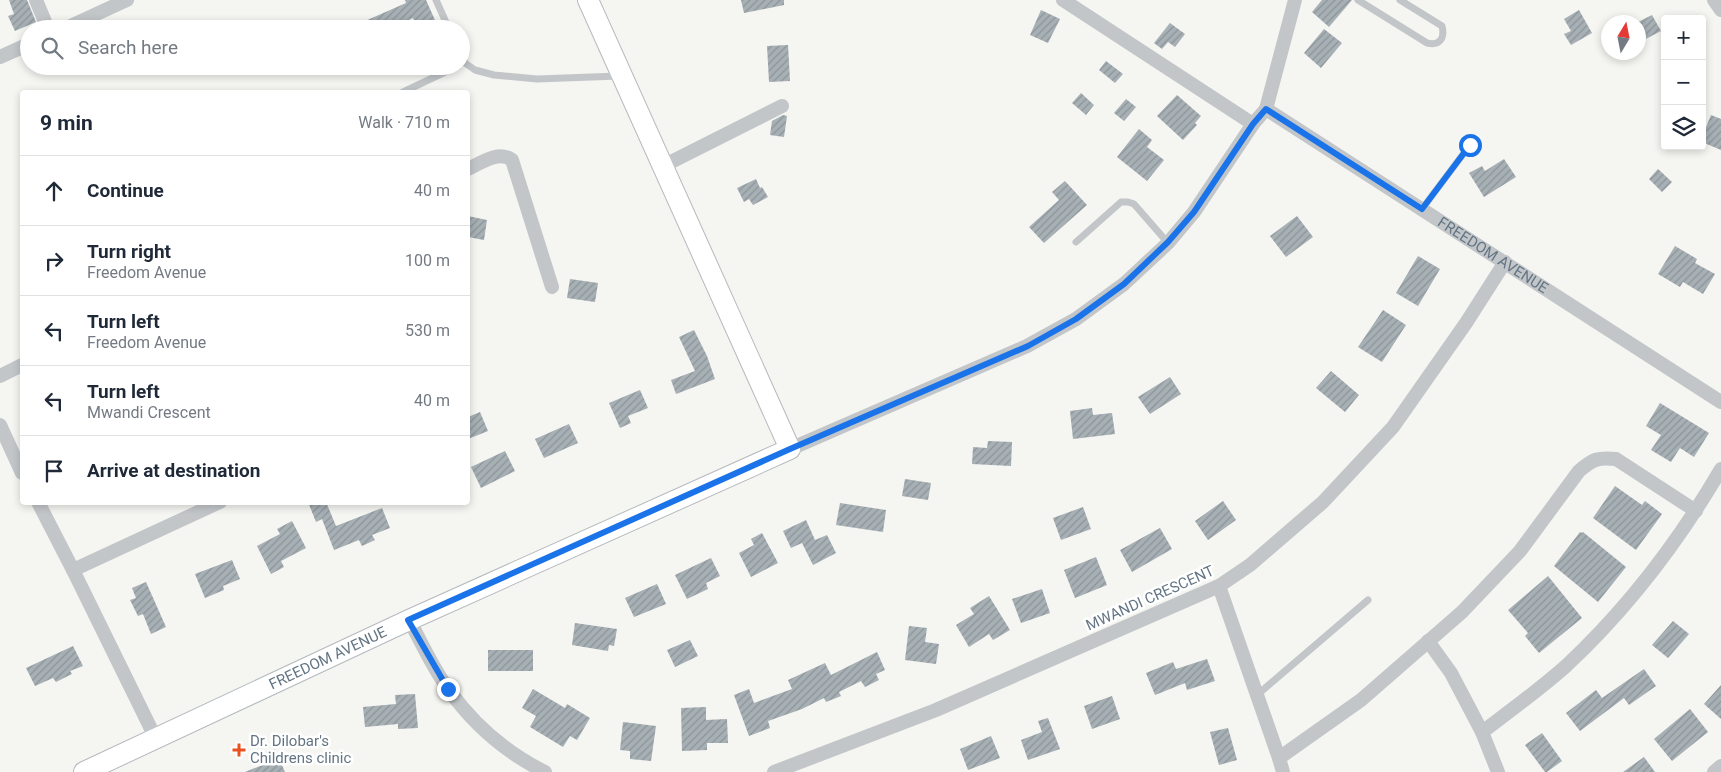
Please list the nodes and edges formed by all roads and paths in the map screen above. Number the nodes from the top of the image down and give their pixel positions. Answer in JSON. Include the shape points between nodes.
{"nodes":[{"id":1,"x":36,"y":0,"type":"edge"},
{"id":2,"x":127,"y":0,"type":"edge"},
{"id":3,"x":436,"y":0,"type":"edge"},
{"id":4,"x":588,"y":0,"type":"edge"},
{"id":5,"x":1063,"y":0,"type":"edge"},
{"id":6,"x":1295,"y":0,"type":"edge"},
{"id":7,"x":1358,"y":0,"type":"edge"},
{"id":8,"x":1400,"y":0,"type":"edge"},
{"id":9,"x":1714,"y":0,"type":"edge"},
{"id":10,"x":1721,"y":10,"type":"edge"},
{"id":11,"x":44,"y":20,"type":"edge"},
{"id":12,"x":84,"y":20,"type":"edge"},
{"id":13,"x":445,"y":20,"type":"edge"},
{"id":14,"x":20,"y":48,"type":"edge"},
{"id":15,"x":0,"y":57,"type":"edge"},
{"id":16,"x":470,"y":68,"type":"edge"},
{"id":17,"x":439,"y":75,"type":"edge"},
{"id":18,"x":622,"y":76,"type":"junction"},
{"id":19,"x":407,"y":90,"type":"edge"},
{"id":20,"x":782,"y":106,"type":"dead end"},
{"id":21,"x":1266,"y":109,"type":"junction"},
{"id":22,"x":1253,"y":124,"type":"junction"},
{"id":23,"x":1470,"y":145,"type":"dead end"},
{"id":24,"x":663,"y":166,"type":"junction"},
{"id":25,"x":470,"y":168,"type":"edge"},
{"id":26,"x":1422,"y":209,"type":"junction"},
{"id":27,"x":1076,"y":242,"type":"dead end"},
{"id":28,"x":1168,"y":242,"type":"junction"},
{"id":29,"x":1505,"y":262,"type":"junction"},
{"id":30,"x":552,"y":287,"type":"dead end"},
{"id":31,"x":20,"y":365,"type":"edge"},
{"id":32,"x":0,"y":376,"type":"edge"},
{"id":33,"x":1721,"y":402,"type":"edge"},
{"id":34,"x":0,"y":425,"type":"edge"},
{"id":35,"x":790,"y":449,"type":"junction"},
{"id":36,"x":1721,"y":468,"type":"edge"},
{"id":37,"x":20,"y":469,"type":"edge"},
{"id":38,"x":40,"y":505,"type":"edge"},
{"id":39,"x":214,"y":505,"type":"edge"},
{"id":40,"x":1696,"y":511,"type":"junction"},
{"id":41,"x":73,"y":570,"type":"junction"},
{"id":42,"x":1219,"y":586,"type":"junction"},
{"id":43,"x":1368,"y":600,"type":"dead end"},
{"id":44,"x":408,"y":620,"type":"junction"},
{"id":45,"x":1428,"y":642,"type":"junction"},
{"id":46,"x":1257,"y":695,"type":"junction"},
{"id":47,"x":1482,"y":732,"type":"junction"},
{"id":48,"x":156,"y":739,"type":"junction"},
{"id":49,"x":1279,"y":758,"type":"junction"},
{"id":50,"x":1721,"y":766,"type":"edge"},
{"id":51,"x":84,"y":772,"type":"edge"},
{"id":52,"x":545,"y":772,"type":"edge"},
{"id":53,"x":774,"y":772,"type":"edge"},
{"id":54,"x":1283,"y":772,"type":"edge"},
{"id":55,"x":1498,"y":772,"type":"edge"},
{"id":56,"x":1714,"y":772,"type":"edge"}],
"edges":[{"from":1,"to":11,"type":"street"},
{"from":2,"to":12,"type":"street"},
{"from":3,"to":13,"type":"lane"},
{"from":4,"to":18,"type":"main road"},
{"from":5,"to":22,"type":"street"},
{"from":6,"to":21,"type":"street","name":"FREEDOM AVENUE"},
{"from":7,"to":8,"type":"lane","via":[[1427,43],[1439,43],[1442,26]]},
{"from":9,"to":10,"type":"street"},
{"from":14,"to":15,"type":"street"},
{"from":16,"to":18,"type":"lane","via":[[494,75],[537,79]]},
{"from":17,"to":19,"type":"lane"},
{"from":18,"to":24,"type":"main road"},
{"from":20,"to":24,"type":"street"},
{"from":21,"to":22,"type":"street","name":"FREEDOM AVENUE"},
{"from":21,"to":26,"type":"street","name":"FREEDOM AVENUE"},
{"from":22,"to":28,"type":"street","name":"FREEDOM AVENUE","via":[[1194,212]]},
{"from":23,"to":26,"type":"lane"},
{"from":24,"to":35,"type":"main road"},
{"from":25,"to":30,"type":"street","via":[[500,156],[512,160]]},
{"from":26,"to":29,"type":"street","name":"FREEDOM AVENUE"},
{"from":27,"to":28,"type":"lane","via":[[1121,202],[1134,204]]},
{"from":28,"to":35,"type":"street","name":"FREEDOM AVENUE","via":[[1124,284],[1076,319],[1028,346]]},
{"from":29,"to":33,"type":"street","name":"FREEDOM AVENUE"},
{"from":29,"to":42,"type":"street","name":"MWANDI CRESCENT","via":[[1393,427],[1323,502],[1250,565]]},
{"from":31,"to":32,"type":"street"},
{"from":34,"to":37,"type":"street"},
{"from":35,"to":44,"type":"main road","name":"FREEDOM AVENUE"},
{"from":36,"to":40,"type":"street"},
{"from":38,"to":41,"type":"street"},
{"from":39,"to":41,"type":"street"},
{"from":40,"to":45,"type":"street","via":[[1616,459],[1591,460],[1579,471],[1520,552]]},
{"from":40,"to":47,"type":"street","via":[[1648,576],[1600,631],[1566,666]]},
{"from":41,"to":48,"type":"street"},
{"from":42,"to":46,"type":"street"},
{"from":42,"to":53,"type":"street","name":"MWANDI CRESCENT","via":[[936,710]]},
{"from":43,"to":46,"type":"lane"},
{"from":44,"to":48,"type":"main road","name":"FREEDOM AVENUE"},
{"from":44,"to":52,"type":"street","via":[[448,689],[471,717],[498,743]]},
{"from":45,"to":47,"type":"street","via":[[1451,673]]},
{"from":45,"to":49,"type":"street","via":[[1361,700]]},
{"from":46,"to":49,"type":"street"},
{"from":47,"to":55,"type":"street"},
{"from":48,"to":51,"type":"main road","name":"FREEDOM AVENUE"},
{"from":49,"to":54,"type":"street"},
{"from":50,"to":56,"type":"street"}]}
